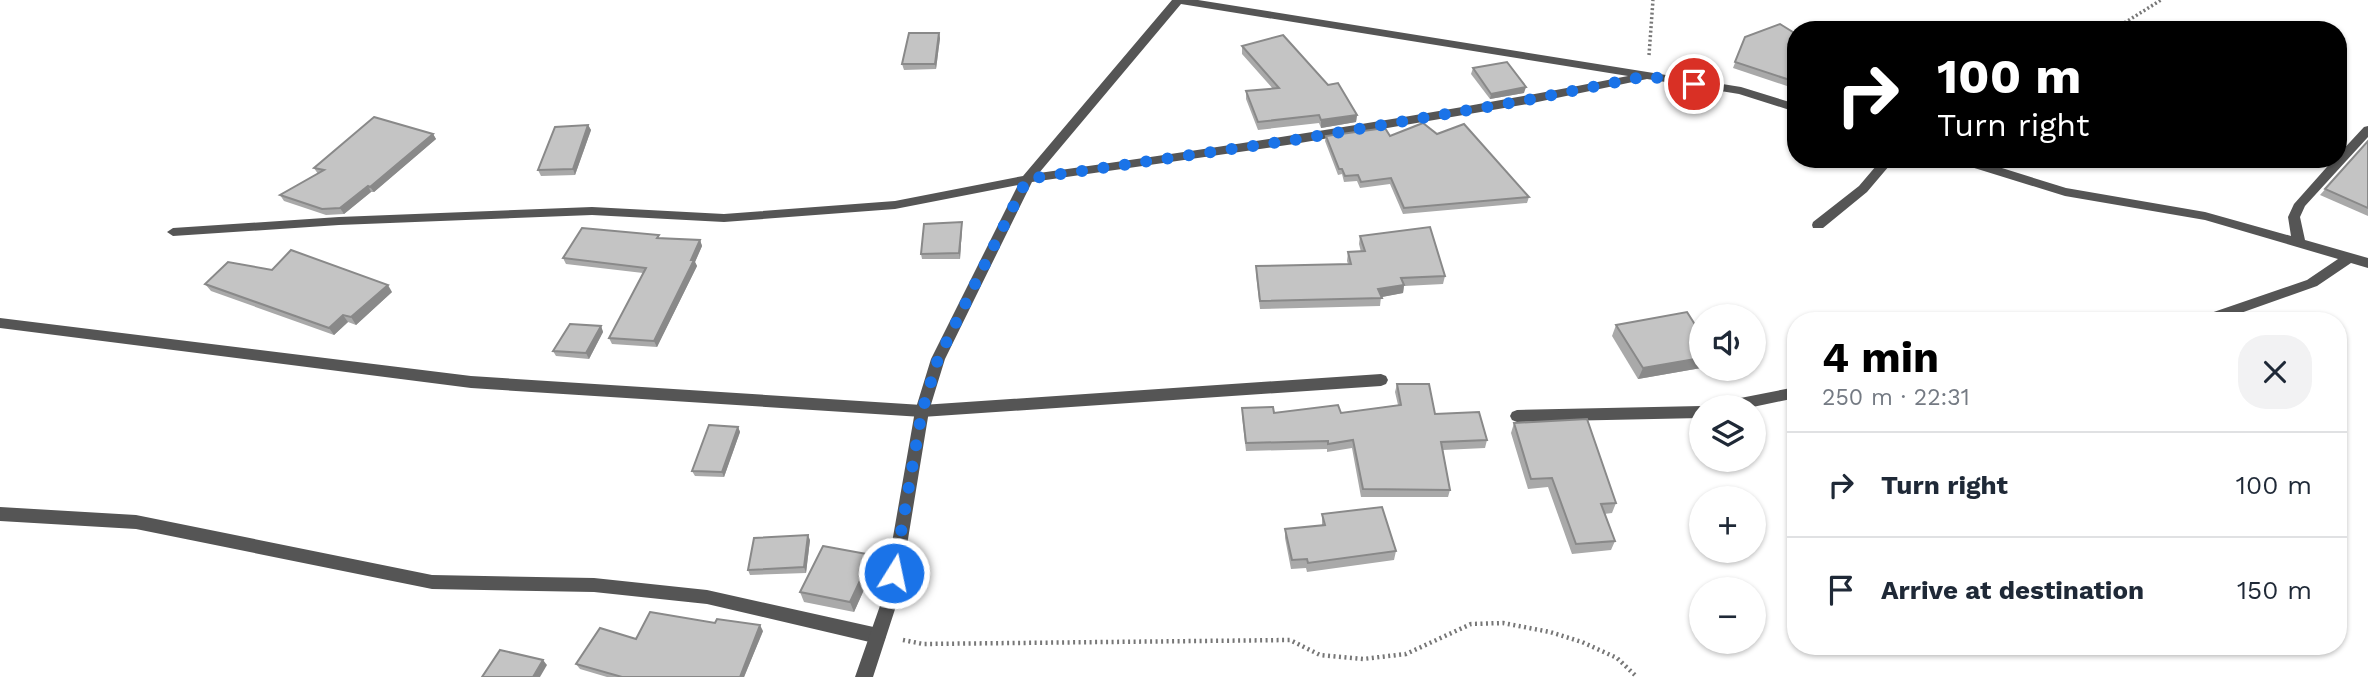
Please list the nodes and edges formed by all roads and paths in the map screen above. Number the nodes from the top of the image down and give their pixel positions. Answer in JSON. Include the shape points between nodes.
{"nodes":[{"id":1,"x":1178,"y":0,"type":"edge"},
{"id":2,"x":1653,"y":0,"type":"edge"},
{"id":3,"x":2161,"y":0,"type":"edge"},
{"id":4,"x":2127,"y":21,"type":"edge"},
{"id":5,"x":1647,"y":76,"type":"junction"},
{"id":6,"x":1787,"y":105,"type":"edge"},
{"id":7,"x":2368,"y":130,"type":"edge"},
{"id":8,"x":2347,"y":153,"type":"edge"},
{"id":9,"x":1881,"y":168,"type":"edge"},
{"id":10,"x":1988,"y":168,"type":"edge"},
{"id":11,"x":2333,"y":168,"type":"edge"},
{"id":12,"x":1027,"y":179,"type":"junction"},
{"id":13,"x":1818,"y":226,"type":"dead end"},
{"id":14,"x":173,"y":232,"type":"dead end"},
{"id":15,"x":2299,"y":242,"type":"junction"},
{"id":16,"x":2350,"y":257,"type":"junction"},
{"id":17,"x":2368,"y":263,"type":"edge"},
{"id":18,"x":2230,"y":312,"type":"edge"},
{"id":19,"x":0,"y":323,"type":"edge"},
{"id":20,"x":1381,"y":380,"type":"dead end"},
{"id":21,"x":1787,"y":393,"type":"edge"},
{"id":22,"x":1766,"y":398,"type":"edge"},
{"id":23,"x":922,"y":411,"type":"junction"},
{"id":24,"x":1689,"y":412,"type":"edge"},
{"id":25,"x":1517,"y":416,"type":"dead end"},
{"id":26,"x":0,"y":514,"type":"edge"},
{"id":27,"x":878,"y":636,"type":"junction"},
{"id":28,"x":864,"y":677,"type":"edge"},
{"id":29,"x":1637,"y":677,"type":"edge"}],
"edges":[{"from":1,"to":5,"type":"street"},
{"from":1,"to":12,"type":"street"},
{"from":2,"to":5,"type":"path"},
{"from":3,"to":4,"type":"path"},
{"from":5,"to":6,"type":"street","via":[[1741,91]]},
{"from":5,"to":12,"type":"street","via":[[1308,138]]},
{"from":7,"to":8,"type":"street"},
{"from":9,"to":13,"type":"street"},
{"from":10,"to":15,"type":"street","via":[[2065,192],[2205,216]]},
{"from":11,"to":15,"type":"street","via":[[2294,217]]},
{"from":12,"to":14,"type":"street","via":[[895,205],[724,218],[592,211]]},
{"from":12,"to":23,"type":"street","via":[[938,359]]},
{"from":15,"to":16,"type":"street"},
{"from":16,"to":17,"type":"street"},
{"from":16,"to":18,"type":"street","via":[[2312,283]]},
{"from":19,"to":23,"type":"street","via":[[471,382]]},
{"from":20,"to":23,"type":"street"},
{"from":21,"to":22,"type":"street"},
{"from":23,"to":27,"type":"street","via":[[890,600]]},
{"from":24,"to":25,"type":"street"},
{"from":26,"to":27,"type":"street","via":[[136,522],[432,582],[594,585],[707,597]]},
{"from":27,"to":28,"type":"street"},
{"from":27,"to":29,"type":"path","via":[[923,644],[1290,640],[1320,655],[1363,659],[1406,654],[1471,624],[1503,624],[1582,642],[1617,658]]}]}
